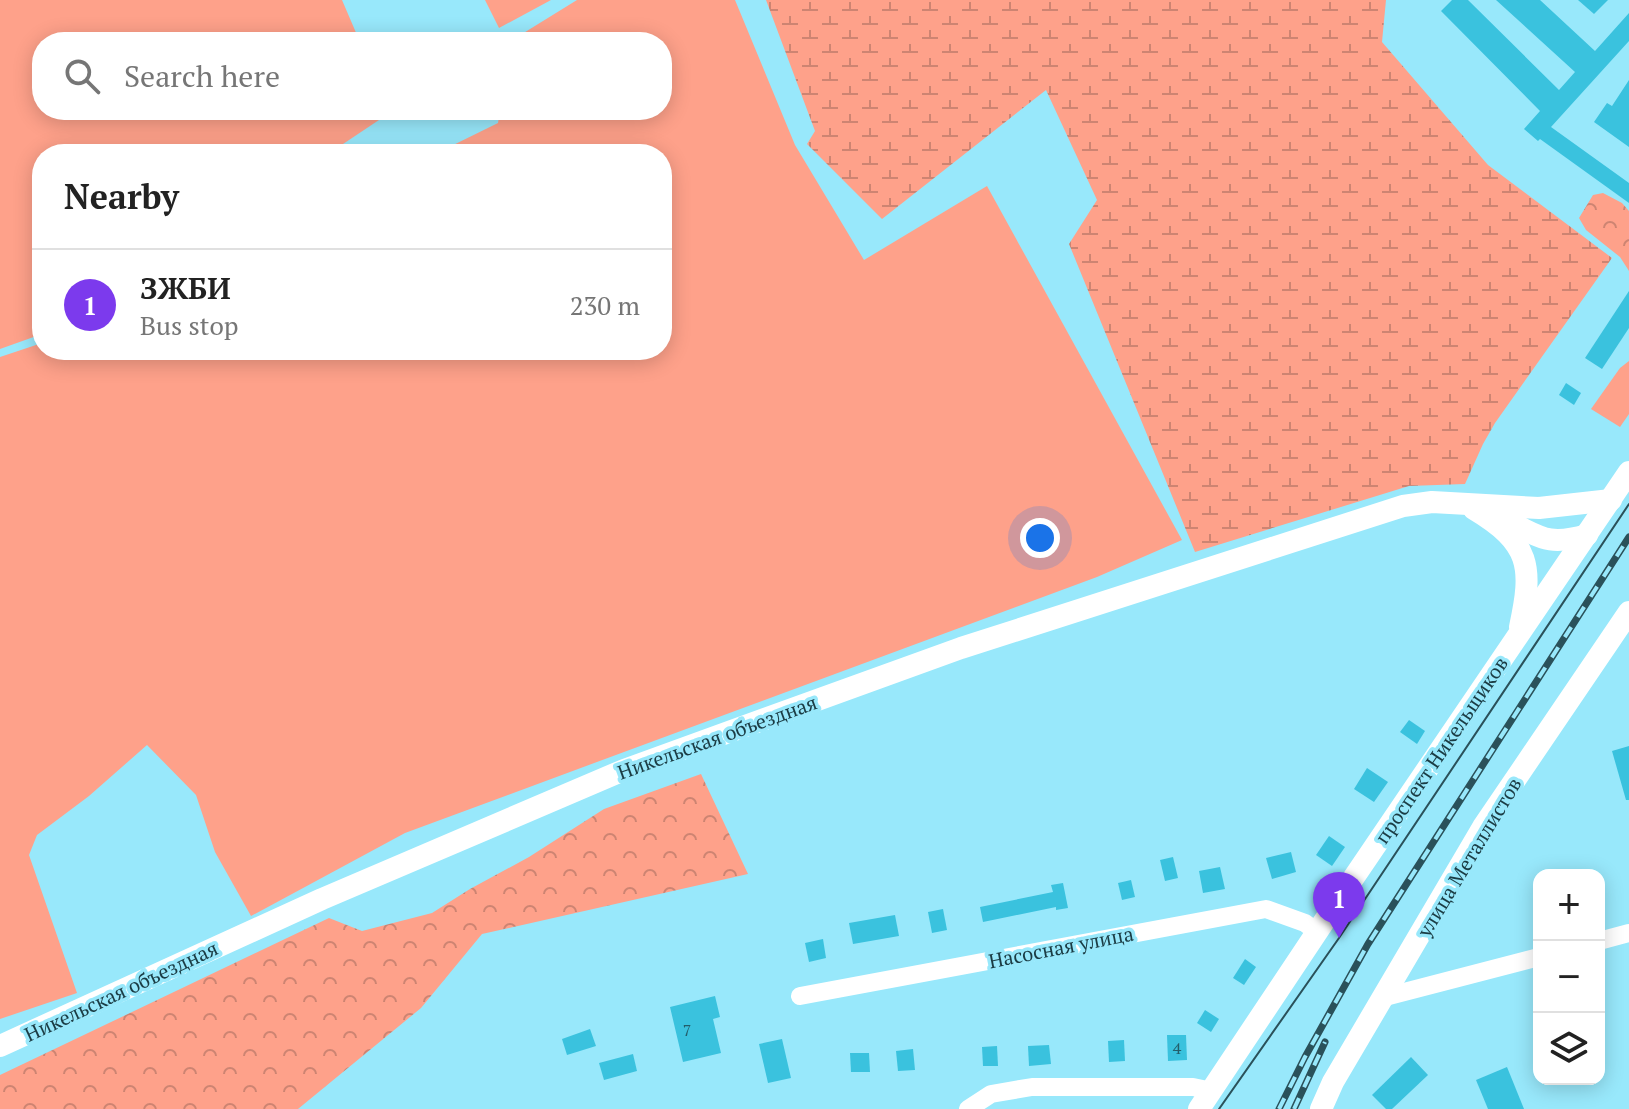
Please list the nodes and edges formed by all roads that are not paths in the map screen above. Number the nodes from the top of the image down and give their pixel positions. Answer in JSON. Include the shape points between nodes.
{"nodes":[{"id":1,"x":1629,"y":472,"type":"edge"},
{"id":2,"x":1611,"y":500,"type":"junction"},
{"id":3,"x":1467,"y":506,"type":"junction"},
{"id":4,"x":1539,"y":508,"type":"junction"},
{"id":5,"x":1578,"y":538,"type":"junction"},
{"id":6,"x":1629,"y":612,"type":"edge"},
{"id":7,"x":1519,"y":636,"type":"junction"},
{"id":8,"x":1317,"y":932,"type":"junction"},
{"id":9,"x":1629,"y":933,"type":"edge"},
{"id":10,"x":1605,"y":939,"type":"edge"},
{"id":11,"x":1533,"y":959,"type":"edge"},
{"id":12,"x":800,"y":996,"type":"dead end"},
{"id":13,"x":1385,"y":997,"type":"junction"},
{"id":14,"x":0,"y":1046,"type":"edge"},
{"id":15,"x":1206,"y":1100,"type":"edge"},
{"id":16,"x":968,"y":1109,"type":"edge"},
{"id":17,"x":1321,"y":1109,"type":"edge"}],
"edges":[{"from":1,"to":2,"type":"main road","name":"проспект Никельщиков"},
{"from":2,"to":4,"type":"main road","name":"Никельская объездная"},
{"from":2,"to":5,"type":"main road","name":"проспект Никельщиков"},
{"from":3,"to":4,"type":"main road","name":"Никельская объездная"},
{"from":3,"to":5,"type":"main road","via":[[1547,541]]},
{"from":3,"to":7,"type":"main road","via":[[1501,528],[1525,558],[1529,574]]},
{"from":3,"to":14,"type":"main road","name":"Никельская объездная","via":[[1403,506],[961,648],[624,770],[322,899]]},
{"from":4,"to":5,"type":"main road","via":[[1557,515]]},
{"from":5,"to":7,"type":"main road","name":"проспект Никельщиков"},
{"from":6,"to":13,"type":"main road","name":"улица Металлистов","via":[[1483,827]]},
{"from":7,"to":8,"type":"main road","name":"проспект Никельщиков"},
{"from":8,"to":12,"type":"street","name":"Насосная улица","via":[[1266,909]]},
{"from":8,"to":15,"type":"main road","name":"проспект Никельщиков"},
{"from":9,"to":10,"type":"street"},
{"from":11,"to":13,"type":"street"},
{"from":13,"to":17,"type":"main road","name":"улица Металлистов"},
{"from":15,"to":16,"type":"street","via":[[1193,1087],[1032,1087],[991,1094]]}]}
